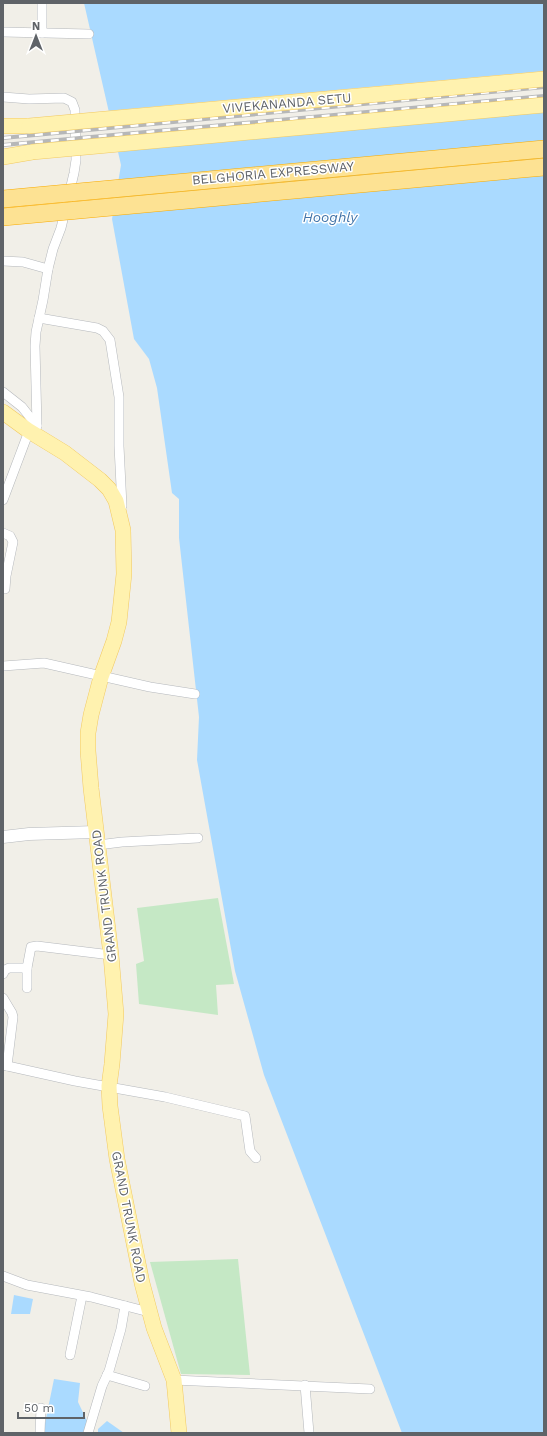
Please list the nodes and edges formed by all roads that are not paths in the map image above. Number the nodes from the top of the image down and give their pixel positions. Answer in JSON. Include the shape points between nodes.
{"nodes":[{"id":1,"x":42,"y":3,"type":"edge"},
{"id":2,"x":3,"y":32,"type":"edge"},
{"id":3,"x":42,"y":33,"type":"junction"},
{"id":4,"x":89,"y":34,"type":"dead end"},
{"id":5,"x":544,"y":79,"type":"edge"},
{"id":6,"x":3,"y":97,"type":"edge"},
{"id":7,"x":544,"y":105,"type":"edge"},
{"id":8,"x":3,"y":126,"type":"edge"},
{"id":9,"x":544,"y":149,"type":"edge"},
{"id":10,"x":3,"y":157,"type":"edge"},
{"id":11,"x":544,"y":167,"type":"edge"},
{"id":12,"x":3,"y":199,"type":"edge"},
{"id":13,"x":3,"y":217,"type":"edge"},
{"id":14,"x":3,"y":260,"type":"edge"},
{"id":15,"x":48,"y":269,"type":"junction"},
{"id":16,"x":39,"y":318,"type":"junction"},
{"id":17,"x":3,"y":392,"type":"edge"},
{"id":18,"x":6,"y":416,"type":"edge"},
{"id":19,"x":36,"y":432,"type":"junction"},
{"id":20,"x":3,"y":500,"type":"edge"},
{"id":21,"x":123,"y":530,"type":"junction"},
{"id":22,"x":3,"y":533,"type":"edge"},
{"id":23,"x":5,"y":589,"type":"dead end"},
{"id":24,"x":3,"y":666,"type":"edge"},
{"id":25,"x":102,"y":677,"type":"junction"},
{"id":26,"x":195,"y":694,"type":"dead end"},
{"id":27,"x":3,"y":837,"type":"edge"},
{"id":28,"x":198,"y":838,"type":"dead end"},
{"id":29,"x":97,"y":839,"type":"junction"},
{"id":30,"x":110,"y":955,"type":"junction"},
{"id":31,"x":28,"y":968,"type":"junction"},
{"id":32,"x":3,"y":974,"type":"edge"},
{"id":33,"x":26,"y":988,"type":"dead end"},
{"id":34,"x":3,"y":998,"type":"edge"},
{"id":35,"x":5,"y":1066,"type":"edge"},
{"id":36,"x":109,"y":1086,"type":"junction"},
{"id":37,"x":256,"y":1158,"type":"dead end"},
{"id":38,"x":3,"y":1276,"type":"edge"},
{"id":39,"x":82,"y":1296,"type":"junction"},
{"id":40,"x":125,"y":1306,"type":"junction"},
{"id":41,"x":149,"y":1312,"type":"junction"},
{"id":42,"x":70,"y":1355,"type":"dead end"},
{"id":43,"x":107,"y":1375,"type":"junction"},
{"id":44,"x":174,"y":1380,"type":"junction"},
{"id":45,"x":305,"y":1385,"type":"junction"},
{"id":46,"x":145,"y":1386,"type":"dead end"},
{"id":47,"x":370,"y":1389,"type":"dead end"},
{"id":48,"x":41,"y":1408,"type":"dead end"},
{"id":49,"x":40,"y":1433,"type":"edge"},
{"id":50,"x":88,"y":1433,"type":"edge"},
{"id":51,"x":179,"y":1433,"type":"edge"},
{"id":52,"x":309,"y":1433,"type":"edge"}],
"edges":[{"from":1,"to":3,"type":"street"},
{"from":2,"to":3,"type":"street"},
{"from":3,"to":4,"type":"street"},
{"from":5,"to":8,"type":"main road","name":"VIVEKANANDA SETU","bridge":true,"via":[[29,126]]},
{"from":6,"to":15,"type":"street","via":[[64,98],[72,102],[75,110],[74,172]]},
{"from":7,"to":10,"type":"main road","name":"VIVEKANANDA SETU","bridge":true,"via":[[32,152]]},
{"from":9,"to":12,"type":"highway","name":"BELGHORIA EXPRESSWAY","bridge":true},
{"from":11,"to":13,"type":"highway","name":"BELGHORIA EXPRESSWAY","bridge":true},
{"from":14,"to":15,"type":"street"},
{"from":15,"to":16,"type":"street"},
{"from":16,"to":19,"type":"street","via":[[34,346]]},
{"from":16,"to":21,"type":"street","via":[[103,330],[110,340],[119,397]]},
{"from":17,"to":19,"type":"street","via":[[22,407]]},
{"from":18,"to":19,"type":"main road","name":"GRAND TRUNK ROAD"},
{"from":19,"to":20,"type":"street"},
{"from":19,"to":21,"type":"main road","name":"GRAND TRUNK ROAD","via":[[109,489],[116,501]]},
{"from":21,"to":25,"type":"main road","name":"GRAND TRUNK ROAD","via":[[124,574],[119,622]]},
{"from":22,"to":23,"type":"street","via":[[10,536],[13,542]]},
{"from":24,"to":25,"type":"street","via":[[44,663]]},
{"from":25,"to":26,"type":"street"},
{"from":25,"to":29,"type":"main road","name":"GRAND TRUNK ROAD","via":[[88,733]]},
{"from":27,"to":29,"type":"street","via":[[29,834]]},
{"from":28,"to":29,"type":"street","via":[[122,842]]},
{"from":29,"to":30,"type":"main road","name":"GRAND TRUNK ROAD"},
{"from":30,"to":31,"type":"street","via":[[34,946],[30,949]]},
{"from":30,"to":36,"type":"main road","name":"GRAND TRUNK ROAD","via":[[116,1014]]},
{"from":31,"to":32,"type":"street","via":[[9,968]]},
{"from":31,"to":33,"type":"street"},
{"from":34,"to":35,"type":"street","via":[[13,1017]]},
{"from":35,"to":36,"type":"street"},
{"from":36,"to":37,"type":"street","via":[[245,1116],[250,1151]]},
{"from":36,"to":41,"type":"main road","name":"GRAND TRUNK ROAD","via":[[116,1159]]},
{"from":38,"to":39,"type":"street","via":[[27,1285]]},
{"from":39,"to":40,"type":"street"},
{"from":39,"to":42,"type":"street"},
{"from":40,"to":41,"type":"street"},
{"from":40,"to":43,"type":"street"},
{"from":41,"to":44,"type":"main road","name":"GRAND TRUNK ROAD"},
{"from":43,"to":46,"type":"street"},
{"from":43,"to":50,"type":"street"},
{"from":44,"to":45,"type":"street"},
{"from":44,"to":51,"type":"main road","name":"GRAND TRUNK ROAD"},
{"from":45,"to":47,"type":"street"},
{"from":45,"to":52,"type":"street"},
{"from":48,"to":49,"type":"street"}]}
